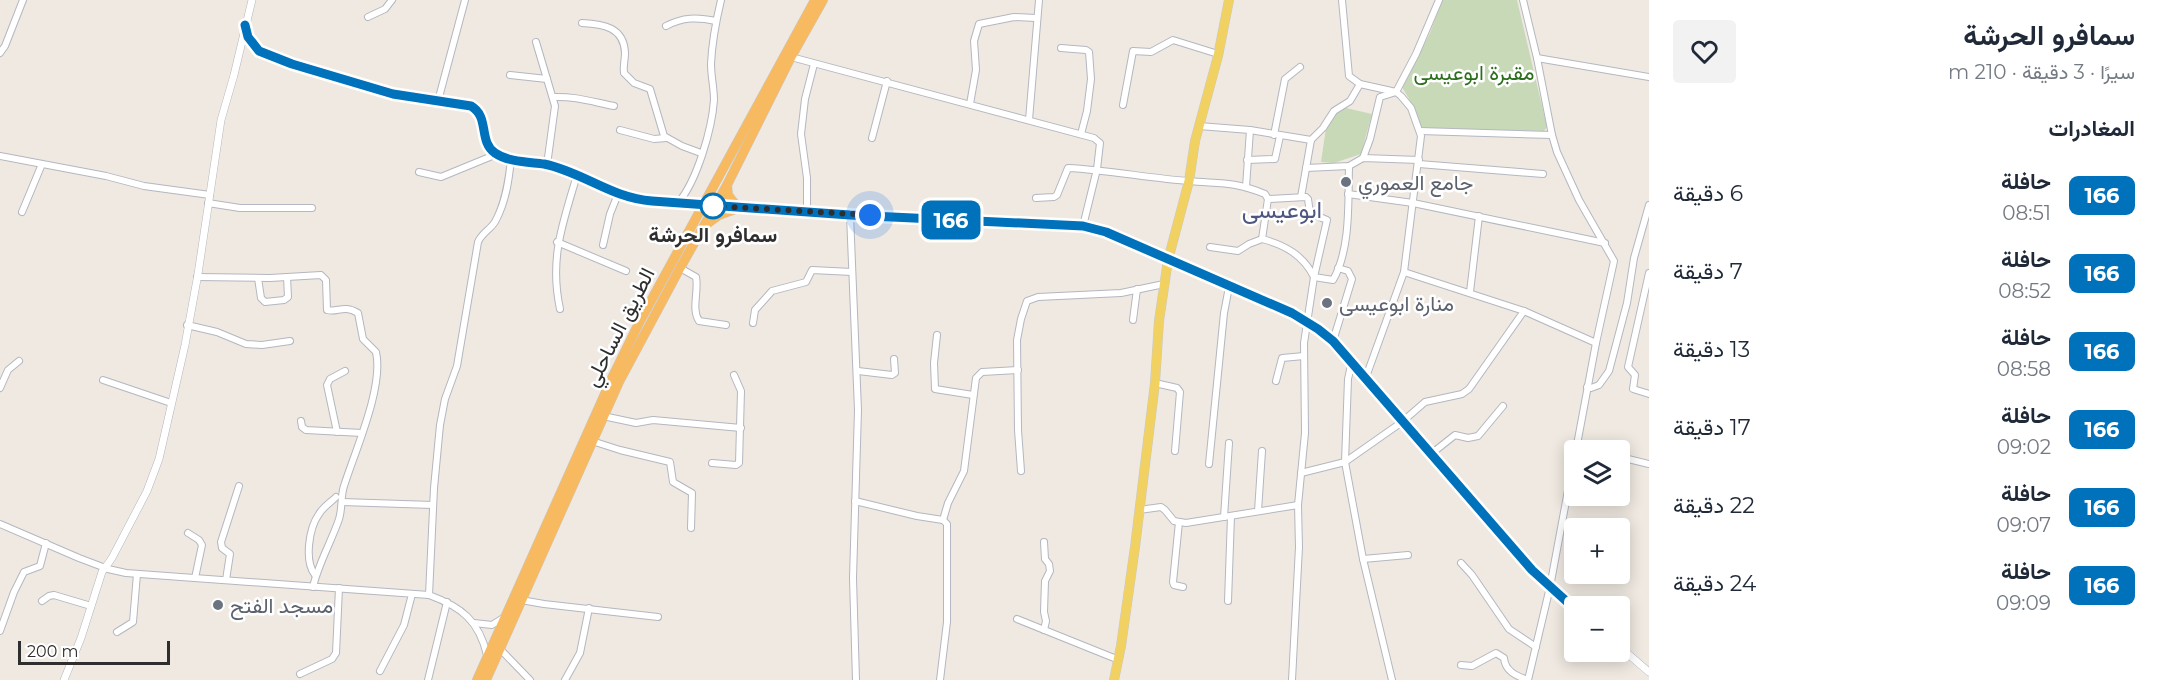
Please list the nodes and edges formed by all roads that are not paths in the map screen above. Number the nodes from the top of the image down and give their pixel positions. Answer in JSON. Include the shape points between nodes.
{"nodes":[{"id":1,"x":23,"y":0,"type":"edge"},
{"id":2,"x":252,"y":0,"type":"edge"},
{"id":3,"x":392,"y":0,"type":"edge"},
{"id":4,"x":465,"y":0,"type":"edge"},
{"id":5,"x":721,"y":0,"type":"edge"},
{"id":6,"x":816,"y":0,"type":"edge"},
{"id":7,"x":823,"y":0,"type":"edge"},
{"id":8,"x":1039,"y":0,"type":"edge"},
{"id":9,"x":1229,"y":0,"type":"edge"},
{"id":10,"x":1342,"y":0,"type":"edge"},
{"id":11,"x":1439,"y":0,"type":"edge"},
{"id":12,"x":1523,"y":0,"type":"edge"},
{"id":13,"x":368,"y":17,"type":"dead end"},
{"id":14,"x":1036,"y":18,"type":"junction"},
{"id":15,"x":716,"y":21,"type":"junction"},
{"id":16,"x":582,"y":23,"type":"dead end"},
{"id":17,"x":245,"y":25,"type":"junction"},
{"id":18,"x":666,"y":26,"type":"dead end"},
{"id":19,"x":536,"y":42,"type":"dead end"},
{"id":20,"x":1061,"y":48,"type":"dead end"},
{"id":21,"x":259,"y":51,"type":"junction"},
{"id":22,"x":0,"y":53,"type":"edge"},
{"id":23,"x":1218,"y":54,"type":"junction"},
{"id":24,"x":239,"y":56,"type":"junction"},
{"id":25,"x":791,"y":57,"type":"junction"},
{"id":26,"x":1537,"y":58,"type":"junction"},
{"id":27,"x":814,"y":64,"type":"junction"},
{"id":28,"x":1300,"y":67,"type":"dead end"},
{"id":29,"x":510,"y":75,"type":"dead end"},
{"id":30,"x":1649,"y":77,"type":"edge"},
{"id":31,"x":547,"y":79,"type":"junction"},
{"id":32,"x":887,"y":81,"type":"junction"},
{"id":33,"x":1360,"y":84,"type":"junction"},
{"id":34,"x":1396,"y":92,"type":"junction"},
{"id":35,"x":553,"y":97,"type":"junction"},
{"id":36,"x":438,"y":100,"type":"junction"},
{"id":37,"x":970,"y":104,"type":"junction"},
{"id":38,"x":1124,"y":105,"type":"dead end"},
{"id":39,"x":614,"y":106,"type":"dead end"},
{"id":40,"x":1029,"y":120,"type":"junction"},
{"id":41,"x":1199,"y":126,"type":"junction"},
{"id":42,"x":620,"y":130,"type":"dead end"},
{"id":43,"x":1250,"y":130,"type":"junction"},
{"id":44,"x":1420,"y":131,"type":"junction"},
{"id":45,"x":1081,"y":134,"type":"junction"},
{"id":46,"x":1277,"y":135,"type":"junction"},
{"id":47,"x":1552,"y":135,"type":"junction"},
{"id":48,"x":667,"y":138,"type":"junction"},
{"id":49,"x":873,"y":138,"type":"dead end"},
{"id":50,"x":1311,"y":140,"type":"junction"},
{"id":51,"x":701,"y":153,"type":"junction"},
{"id":52,"x":497,"y":154,"type":"junction"},
{"id":53,"x":0,"y":156,"type":"edge"},
{"id":54,"x":1363,"y":158,"type":"junction"},
{"id":55,"x":511,"y":159,"type":"junction"},
{"id":56,"x":1248,"y":160,"type":"junction"},
{"id":57,"x":1419,"y":162,"type":"junction"},
{"id":58,"x":42,"y":164,"type":"junction"},
{"id":59,"x":547,"y":165,"type":"junction"},
{"id":60,"x":1349,"y":166,"type":"junction"},
{"id":61,"x":1306,"y":168,"type":"junction"},
{"id":62,"x":1097,"y":169,"type":"junction"},
{"id":63,"x":419,"y":172,"type":"dead end"},
{"id":64,"x":1543,"y":174,"type":"dead end"},
{"id":65,"x":577,"y":175,"type":"junction"},
{"id":66,"x":1189,"y":181,"type":"junction"},
{"id":67,"x":727,"y":185,"type":"junction"},
{"id":68,"x":1246,"y":187,"type":"junction"},
{"id":69,"x":618,"y":194,"type":"junction"},
{"id":70,"x":1348,"y":194,"type":"junction"},
{"id":71,"x":1301,"y":197,"type":"junction"},
{"id":72,"x":1036,"y":198,"type":"dead end"},
{"id":73,"x":209,"y":199,"type":"junction"},
{"id":74,"x":1268,"y":199,"type":"junction"},
{"id":75,"x":678,"y":203,"type":"junction"},
{"id":76,"x":1413,"y":203,"type":"junction"},
{"id":77,"x":703,"y":205,"type":"junction"},
{"id":78,"x":1649,"y":205,"type":"edge"},
{"id":79,"x":715,"y":206,"type":"junction"},
{"id":80,"x":312,"y":208,"type":"dead end"},
{"id":81,"x":738,"y":208,"type":"junction"},
{"id":82,"x":807,"y":212,"type":"junction"},
{"id":83,"x":22,"y":213,"type":"dead end"},
{"id":84,"x":850,"y":215,"type":"junction"},
{"id":85,"x":1479,"y":216,"type":"junction"},
{"id":86,"x":1083,"y":226,"type":"junction"},
{"id":87,"x":704,"y":227,"type":"junction"},
{"id":88,"x":1262,"y":239,"type":"junction"},
{"id":89,"x":557,"y":242,"type":"junction"},
{"id":90,"x":1605,"y":243,"type":"junction"},
{"id":91,"x":603,"y":245,"type":"dead end"},
{"id":92,"x":1210,"y":247,"type":"dead end"},
{"id":93,"x":1168,"y":260,"type":"junction"},
{"id":94,"x":680,"y":268,"type":"junction"},
{"id":95,"x":1338,"y":268,"type":"junction"},
{"id":96,"x":626,"y":271,"type":"dead end"},
{"id":97,"x":852,"y":272,"type":"junction"},
{"id":98,"x":1404,"y":272,"type":"junction"},
{"id":99,"x":1649,"y":273,"type":"edge"},
{"id":100,"x":197,"y":277,"type":"junction"},
{"id":101,"x":287,"y":277,"type":"junction"},
{"id":102,"x":1314,"y":277,"type":"junction"},
{"id":103,"x":258,"y":278,"type":"junction"},
{"id":104,"x":1164,"y":285,"type":"junction"},
{"id":105,"x":1229,"y":287,"type":"junction"},
{"id":106,"x":1137,"y":290,"type":"junction"},
{"id":107,"x":1470,"y":292,"type":"junction"},
{"id":108,"x":560,"y":309,"type":"dead end"},
{"id":109,"x":1524,"y":311,"type":"junction"},
{"id":110,"x":1133,"y":320,"type":"dead end"},
{"id":111,"x":1307,"y":321,"type":"junction"},
{"id":112,"x":753,"y":323,"type":"dead end"},
{"id":113,"x":187,"y":325,"type":"junction"},
{"id":114,"x":726,"y":326,"type":"dead end"},
{"id":115,"x":937,"y":335,"type":"dead end"},
{"id":116,"x":290,"y":341,"type":"dead end"},
{"id":117,"x":1333,"y":341,"type":"junction"},
{"id":118,"x":1596,"y":343,"type":"junction"},
{"id":119,"x":1304,"y":356,"type":"junction"},
{"id":120,"x":894,"y":359,"type":"dead end"},
{"id":121,"x":19,"y":361,"type":"dead end"},
{"id":122,"x":1352,"y":362,"type":"junction"},
{"id":123,"x":1018,"y":370,"type":"junction"},
{"id":124,"x":345,"y":371,"type":"dead end"},
{"id":125,"x":858,"y":371,"type":"junction"},
{"id":126,"x":734,"y":375,"type":"dead end"},
{"id":127,"x":1366,"y":378,"type":"junction"},
{"id":128,"x":103,"y":380,"type":"dead end"},
{"id":129,"x":1276,"y":381,"type":"dead end"},
{"id":130,"x":1155,"y":383,"type":"junction"},
{"id":131,"x":1587,"y":387,"type":"junction"},
{"id":132,"x":0,"y":388,"type":"edge"},
{"id":133,"x":1649,"y":394,"type":"edge"},
{"id":134,"x":973,"y":395,"type":"junction"},
{"id":135,"x":171,"y":403,"type":"junction"},
{"id":136,"x":1503,"y":406,"type":"dead end"},
{"id":137,"x":603,"y":416,"type":"junction"},
{"id":138,"x":301,"y":421,"type":"dead end"},
{"id":139,"x":1402,"y":422,"type":"junction"},
{"id":140,"x":741,"y":428,"type":"junction"},
{"id":141,"x":337,"y":432,"type":"junction"},
{"id":142,"x":362,"y":433,"type":"junction"},
{"id":143,"x":1577,"y":440,"type":"edge"},
{"id":144,"x":592,"y":441,"type":"junction"},
{"id":145,"x":1229,"y":443,"type":"dead end"},
{"id":146,"x":1175,"y":451,"type":"dead end"},
{"id":147,"x":1262,"y":451,"type":"dead end"},
{"id":148,"x":1431,"y":454,"type":"junction"},
{"id":149,"x":1630,"y":459,"type":"edge"},
{"id":150,"x":1345,"y":462,"type":"junction"},
{"id":151,"x":712,"y":463,"type":"dead end"},
{"id":152,"x":1209,"y":464,"type":"dead end"},
{"id":153,"x":1649,"y":464,"type":"edge"},
{"id":154,"x":1021,"y":471,"type":"dead end"},
{"id":155,"x":1301,"y":473,"type":"junction"},
{"id":156,"x":238,"y":486,"type":"dead end"},
{"id":157,"x":336,"y":497,"type":"dead end"},
{"id":158,"x":855,"y":501,"type":"junction"},
{"id":159,"x":342,"y":502,"type":"junction"},
{"id":160,"x":433,"y":505,"type":"junction"},
{"id":161,"x":1298,"y":506,"type":"junction"},
{"id":162,"x":1565,"y":506,"type":"edge"},
{"id":163,"x":1139,"y":510,"type":"junction"},
{"id":164,"x":1258,"y":510,"type":"junction"},
{"id":165,"x":1228,"y":516,"type":"junction"},
{"id":166,"x":943,"y":520,"type":"junction"},
{"id":167,"x":1179,"y":522,"type":"junction"},
{"id":168,"x":0,"y":524,"type":"edge"},
{"id":169,"x":691,"y":528,"type":"dead end"},
{"id":170,"x":188,"y":533,"type":"dead end"},
{"id":171,"x":1044,"y":542,"type":"dead end"},
{"id":172,"x":46,"y":543,"type":"junction"},
{"id":173,"x":1408,"y":555,"type":"dead end"},
{"id":174,"x":1363,"y":559,"type":"junction"},
{"id":175,"x":1461,"y":563,"type":"dead end"},
{"id":176,"x":104,"y":567,"type":"junction"},
{"id":177,"x":138,"y":574,"type":"junction"},
{"id":178,"x":315,"y":575,"type":"junction"},
{"id":179,"x":195,"y":578,"type":"junction"},
{"id":180,"x":226,"y":580,"type":"junction"},
{"id":181,"x":313,"y":587,"type":"junction"},
{"id":182,"x":1183,"y":587,"type":"dead end"},
{"id":183,"x":1550,"y":587,"type":"junction"},
{"id":184,"x":339,"y":588,"type":"junction"},
{"id":185,"x":412,"y":594,"type":"junction"},
{"id":186,"x":429,"y":595,"type":"junction"},
{"id":187,"x":1564,"y":599,"type":"edge"},
{"id":188,"x":522,"y":600,"type":"junction"},
{"id":189,"x":42,"y":601,"type":"dead end"},
{"id":190,"x":1228,"y":601,"type":"dead end"},
{"id":191,"x":447,"y":602,"type":"junction"},
{"id":192,"x":91,"y":606,"type":"junction"},
{"id":193,"x":589,"y":608,"type":"junction"},
{"id":194,"x":505,"y":616,"type":"junction"},
{"id":195,"x":658,"y":618,"type":"dead end"},
{"id":196,"x":1017,"y":619,"type":"dead end"},
{"id":197,"x":473,"y":623,"type":"junction"},
{"id":198,"x":1044,"y":630,"type":"junction"},
{"id":199,"x":0,"y":631,"type":"edge"},
{"id":200,"x":117,"y":632,"type":"dead end"},
{"id":201,"x":1536,"y":648,"type":"junction"},
{"id":202,"x":500,"y":649,"type":"junction"},
{"id":203,"x":487,"y":655,"type":"junction"},
{"id":204,"x":1630,"y":656,"type":"edge"},
{"id":205,"x":1119,"y":660,"type":"junction"},
{"id":206,"x":1461,"y":665,"type":"dead end"},
{"id":207,"x":380,"y":671,"type":"dead end"},
{"id":208,"x":1649,"y":672,"type":"edge"},
{"id":209,"x":300,"y":674,"type":"dead end"},
{"id":210,"x":64,"y":680,"type":"edge"},
{"id":211,"x":428,"y":680,"type":"edge"},
{"id":212,"x":477,"y":680,"type":"edge"},
{"id":213,"x":486,"y":680,"type":"edge"},
{"id":214,"x":530,"y":680,"type":"edge"},
{"id":215,"x":565,"y":680,"type":"edge"},
{"id":216,"x":856,"y":680,"type":"edge"},
{"id":217,"x":940,"y":680,"type":"edge"},
{"id":218,"x":1114,"y":680,"type":"edge"},
{"id":219,"x":1292,"y":680,"type":"edge"},
{"id":220,"x":1392,"y":680,"type":"edge"}],
"edges":[{"from":1,"to":22,"type":"street"},
{"from":2,"to":17,"type":"street"},
{"from":3,"to":13,"type":"street","via":[[385,9]]},
{"from":4,"to":36,"type":"street"},
{"from":5,"to":15,"type":"street"},
{"from":6,"to":77,"type":"highway","name":"الطريق الساحلي"},
{"from":7,"to":25,"type":"highway","name":"الطريق الساحلي"},
{"from":8,"to":14,"type":"street"},
{"from":9,"to":23,"type":"main road"},
{"from":10,"to":33,"type":"street","via":[[1349,76]]},
{"from":11,"to":34,"type":"street"},
{"from":12,"to":26,"type":"street"},
{"from":14,"to":37,"type":"street","via":[[1014,17],[979,24],[974,41],[976,70]]},
{"from":14,"to":40,"type":"street"},
{"from":15,"to":18,"type":"street","via":[[698,17],[679,19]]},
{"from":15,"to":51,"type":"street","via":[[711,68],[714,103]]},
{"from":16,"to":48,"type":"street","via":[[610,26],[617,34],[624,45],[624,73],[634,83],[650,89],[661,130]]},
{"from":17,"to":21,"type":"street","via":[[248,37]]},
{"from":17,"to":24,"type":"street"},
{"from":19,"to":31,"type":"street"},
{"from":20,"to":45,"type":"street","via":[[1089,52],[1091,79]]},
{"from":21,"to":24,"type":"street"},
{"from":21,"to":36,"type":"street","via":[[360,86]]},
{"from":23,"to":38,"type":"street","via":[[1173,40],[1151,52],[1133,51]]},
{"from":23,"to":41,"type":"main road"},
{"from":24,"to":73,"type":"street","via":[[220,120]]},
{"from":25,"to":27,"type":"street"},
{"from":25,"to":67,"type":"highway","name":"الطريق الساحلي"},
{"from":26,"to":30,"type":"street"},
{"from":26,"to":47,"type":"street"},
{"from":27,"to":32,"type":"street"},
{"from":27,"to":82,"type":"street","via":[[801,134]]},
{"from":28,"to":46,"type":"street","via":[[1285,80]]},
{"from":29,"to":31,"type":"street"},
{"from":31,"to":35,"type":"street"},
{"from":32,"to":37,"type":"street"},
{"from":32,"to":49,"type":"street"},
{"from":33,"to":34,"type":"street"},
{"from":33,"to":50,"type":"street","via":[[1350,101],[1334,111]]},
{"from":34,"to":44,"type":"street","via":[[1411,108]]},
{"from":34,"to":54,"type":"street","via":[[1380,97]]},
{"from":35,"to":39,"type":"street","via":[[569,96]]},
{"from":35,"to":59,"type":"street","via":[[555,114]]},
{"from":36,"to":52,"type":"street","via":[[479,110],[487,142]]},
{"from":37,"to":40,"type":"street"},
{"from":40,"to":45,"type":"street"},
{"from":41,"to":43,"type":"street"},
{"from":41,"to":66,"type":"main road"},
{"from":42,"to":48,"type":"street","via":[[654,139]]},
{"from":43,"to":46,"type":"street"},
{"from":43,"to":56,"type":"street"},
{"from":44,"to":47,"type":"street"},
{"from":44,"to":57,"type":"street"},
{"from":45,"to":62,"type":"street","via":[[1099,141]]},
{"from":46,"to":50,"type":"street"},
{"from":46,"to":56,"type":"street","via":[[1275,159]]},
{"from":47,"to":90,"type":"street","via":[[1569,178]]},
{"from":48,"to":51,"type":"street"},
{"from":50,"to":61,"type":"street"},
{"from":51,"to":75,"type":"street"},
{"from":52,"to":55,"type":"street"},
{"from":52,"to":63,"type":"street","via":[[441,177]]},
{"from":53,"to":58,"type":"street"},
{"from":54,"to":57,"type":"street"},
{"from":54,"to":60,"type":"street"},
{"from":55,"to":59,"type":"street"},
{"from":55,"to":160,"type":"street","via":[[497,219],[477,245],[457,366],[443,410]]},
{"from":56,"to":68,"type":"street"},
{"from":57,"to":64,"type":"street"},
{"from":57,"to":76,"type":"street"},
{"from":58,"to":73,"type":"street"},
{"from":58,"to":83,"type":"street"},
{"from":59,"to":65,"type":"street"},
{"from":60,"to":61,"type":"street"},
{"from":60,"to":70,"type":"street"},
{"from":61,"to":71,"type":"street"},
{"from":62,"to":66,"type":"street"},
{"from":62,"to":72,"type":"street","via":[[1068,168],[1057,195]]},
{"from":62,"to":86,"type":"street"},
{"from":65,"to":69,"type":"street"},
{"from":65,"to":89,"type":"street"},
{"from":66,"to":68,"type":"street","via":[[1228,182]]},
{"from":66,"to":93,"type":"main road"},
{"from":67,"to":79,"type":"highway","name":"الطريق الساحلي"},
{"from":67,"to":81,"type":"highway","via":[[728,195]]},
{"from":68,"to":74,"type":"street"},
{"from":69,"to":75,"type":"street","via":[[634,200]]},
{"from":69,"to":91,"type":"street"},
{"from":70,"to":76,"type":"street"},
{"from":70,"to":95,"type":"street","via":[[1346,237]]},
{"from":71,"to":74,"type":"street"},
{"from":71,"to":102,"type":"street","via":[[1308,199],[1310,213],[1327,220]]},
{"from":73,"to":80,"type":"street","via":[[240,208]]},
{"from":73,"to":100,"type":"street"},
{"from":74,"to":88,"type":"street"},
{"from":75,"to":77,"type":"street"},
{"from":76,"to":85,"type":"street"},
{"from":76,"to":98,"type":"street"},
{"from":77,"to":79,"type":"street"},
{"from":77,"to":194,"type":"highway","name":"الطريق الساحلي","via":[[626,349]]},
{"from":78,"to":131,"type":"street","via":[[1609,370],[1599,385]]},
{"from":79,"to":81,"type":"street"},
{"from":79,"to":87,"type":"highway","name":"الطريق الساحلي"},
{"from":81,"to":82,"type":"street"},
{"from":81,"to":87,"type":"highway","via":[[719,215]]},
{"from":82,"to":84,"type":"street"},
{"from":84,"to":86,"type":"street"},
{"from":84,"to":97,"type":"street"},
{"from":85,"to":90,"type":"street"},
{"from":85,"to":107,"type":"street"},
{"from":86,"to":93,"type":"street"},
{"from":87,"to":94,"type":"highway","name":"الطريق الساحلي"},
{"from":88,"to":92,"type":"street","via":[[1240,251]]},
{"from":88,"to":102,"type":"street","via":[[1300,256]]},
{"from":89,"to":96,"type":"street"},
{"from":89,"to":108,"type":"street","via":[[556,291]]},
{"from":90,"to":118,"type":"street","via":[[1614,261]]},
{"from":93,"to":104,"type":"main road"},
{"from":93,"to":105,"type":"street"},
{"from":94,"to":114,"type":"street","via":[[696,277],[696,319]]},
{"from":94,"to":137,"type":"highway","name":"الطريق الساحلي"},
{"from":95,"to":102,"type":"street","via":[[1333,279]]},
{"from":95,"to":117,"type":"street","via":[[1348,271],[1352,279]]},
{"from":97,"to":112,"type":"street","via":[[812,270],[806,282],[772,291],[755,310]]},
{"from":97,"to":125,"type":"street"},
{"from":98,"to":107,"type":"street"},
{"from":98,"to":127,"type":"street"},
{"from":99,"to":133,"type":"street","via":[[1628,367],[1635,375],[1633,389]]},
{"from":100,"to":103,"type":"street"},
{"from":100,"to":113,"type":"street"},
{"from":101,"to":103,"type":"street"},
{"from":101,"to":103,"type":"street","via":[[288,297],[265,302]]},
{"from":101,"to":142,"type":"street","via":[[324,276],[327,310],[343,308],[358,313],[363,339],[376,352],[378,373]]},
{"from":102,"to":111,"type":"street"},
{"from":104,"to":106,"type":"street"},
{"from":104,"to":130,"type":"main road"},
{"from":105,"to":111,"type":"street"},
{"from":105,"to":152,"type":"street"},
{"from":106,"to":110,"type":"street"},
{"from":106,"to":123,"type":"street","via":[[1029,298],[1017,340]]},
{"from":107,"to":109,"type":"street"},
{"from":109,"to":118,"type":"street"},
{"from":109,"to":139,"type":"street","via":[[1469,389],[1425,402]]},
{"from":111,"to":117,"type":"street"},
{"from":111,"to":119,"type":"street"},
{"from":113,"to":116,"type":"street","via":[[246,344]]},
{"from":113,"to":135,"type":"street"},
{"from":115,"to":134,"type":"street","via":[[935,388]]},
{"from":117,"to":122,"type":"street"},
{"from":118,"to":131,"type":"street"},
{"from":119,"to":129,"type":"street","via":[[1282,358]]},
{"from":119,"to":155,"type":"street"},
{"from":120,"to":125,"type":"street","via":[[892,375]]},
{"from":121,"to":132,"type":"street","via":[[11,366]]},
{"from":122,"to":127,"type":"street"},
{"from":122,"to":150,"type":"street","via":[[1348,374]]},
{"from":123,"to":134,"type":"street","via":[[982,372],[976,378]]},
{"from":123,"to":154,"type":"street"},
{"from":124,"to":141,"type":"street","via":[[330,378],[327,385]]},
{"from":125,"to":158,"type":"street"},
{"from":126,"to":140,"type":"street","via":[[741,391]]},
{"from":127,"to":139,"type":"street"},
{"from":128,"to":135,"type":"street"},
{"from":130,"to":146,"type":"street","via":[[1180,392]]},
{"from":130,"to":163,"type":"main road"},
{"from":131,"to":143,"type":"street"},
{"from":134,"to":166,"type":"street","via":[[964,471]]},
{"from":135,"to":176,"type":"street","via":[[159,459],[147,491],[110,564]]},
{"from":136,"to":148,"type":"street","via":[[1478,436],[1455,435]]},
{"from":137,"to":140,"type":"street","via":[[636,423],[653,420]]},
{"from":137,"to":144,"type":"highway","name":"الطريق الساحلي"},
{"from":138,"to":141,"type":"street","via":[[306,430]]},
{"from":139,"to":148,"type":"street"},
{"from":139,"to":150,"type":"street"},
{"from":140,"to":151,"type":"street","via":[[739,463]]},
{"from":141,"to":142,"type":"street"},
{"from":142,"to":159,"type":"street"},
{"from":144,"to":169,"type":"street","via":[[670,462],[673,482],[692,493]]},
{"from":144,"to":188,"type":"highway","name":"الطريق الساحلي"},
{"from":145,"to":165,"type":"street","via":[[1225,480]]},
{"from":147,"to":164,"type":"street"},
{"from":148,"to":183,"type":"street"},
{"from":149,"to":153,"type":"street"},
{"from":150,"to":155,"type":"street"},
{"from":150,"to":174,"type":"street"},
{"from":155,"to":161,"type":"street"},
{"from":156,"to":180,"type":"street","via":[[221,542],[230,554]]},
{"from":157,"to":178,"type":"street","via":[[313,525],[309,553]]},
{"from":158,"to":166,"type":"street"},
{"from":158,"to":216,"type":"street"},
{"from":159,"to":160,"type":"street"},
{"from":159,"to":178,"type":"street","via":[[339,520]]},
{"from":160,"to":186,"type":"street"},
{"from":161,"to":164,"type":"street"},
{"from":161,"to":219,"type":"street"},
{"from":162,"to":183,"type":"street"},
{"from":163,"to":167,"type":"street","via":[[1161,507],[1173,521]]},
{"from":163,"to":205,"type":"main road"},
{"from":164,"to":165,"type":"street"},
{"from":165,"to":167,"type":"street"},
{"from":165,"to":190,"type":"street"},
{"from":166,"to":217,"type":"street","via":[[948,529],[947,605]]},
{"from":167,"to":182,"type":"street","via":[[1173,582]]},
{"from":168,"to":172,"type":"street"},
{"from":170,"to":179,"type":"street","via":[[202,545]]},
{"from":171,"to":198,"type":"street","via":[[1050,574],[1045,581]]},
{"from":172,"to":176,"type":"street"},
{"from":172,"to":199,"type":"street","via":[[40,566],[24,572],[17,584]]},
{"from":173,"to":174,"type":"street"},
{"from":174,"to":220,"type":"street"},
{"from":175,"to":201,"type":"street","via":[[1509,629]]},
{"from":176,"to":177,"type":"street"},
{"from":176,"to":192,"type":"street"},
{"from":177,"to":179,"type":"street"},
{"from":177,"to":200,"type":"street","via":[[133,622]]},
{"from":178,"to":181,"type":"street"},
{"from":179,"to":180,"type":"street"},
{"from":180,"to":181,"type":"street"},
{"from":181,"to":184,"type":"street"},
{"from":183,"to":187,"type":"street"},
{"from":183,"to":201,"type":"street"},
{"from":184,"to":185,"type":"street"},
{"from":184,"to":209,"type":"street","via":[[336,653],[332,659]]},
{"from":185,"to":186,"type":"street"},
{"from":185,"to":207,"type":"street","via":[[404,625]]},
{"from":186,"to":191,"type":"street"},
{"from":188,"to":193,"type":"street"},
{"from":188,"to":202,"type":"highway","name":"الطريق الساحلي"},
{"from":189,"to":192,"type":"street","via":[[54,595]]},
{"from":191,"to":197,"type":"street"},
{"from":191,"to":211,"type":"street"},
{"from":192,"to":210,"type":"street"},
{"from":193,"to":195,"type":"street"},
{"from":193,"to":215,"type":"street","via":[[580,653]]},
{"from":194,"to":197,"type":"street","via":[[492,626]]},
{"from":194,"to":203,"type":"highway","name":"الطريق الساحلي"},
{"from":196,"to":198,"type":"street"},
{"from":197,"to":203,"type":"street"},
{"from":198,"to":205,"type":"street"},
{"from":201,"to":206,"type":"street","via":[[1528,680],[1516,676],[1496,653],[1472,666]]},
{"from":202,"to":213,"type":"highway","name":"الطريق الساحلي"},
{"from":202,"to":214,"type":"street"},
{"from":203,"to":212,"type":"highway","name":"الطريق الساحلي"},
{"from":204,"to":208,"type":"street"},
{"from":205,"to":218,"type":"main road"}]}
